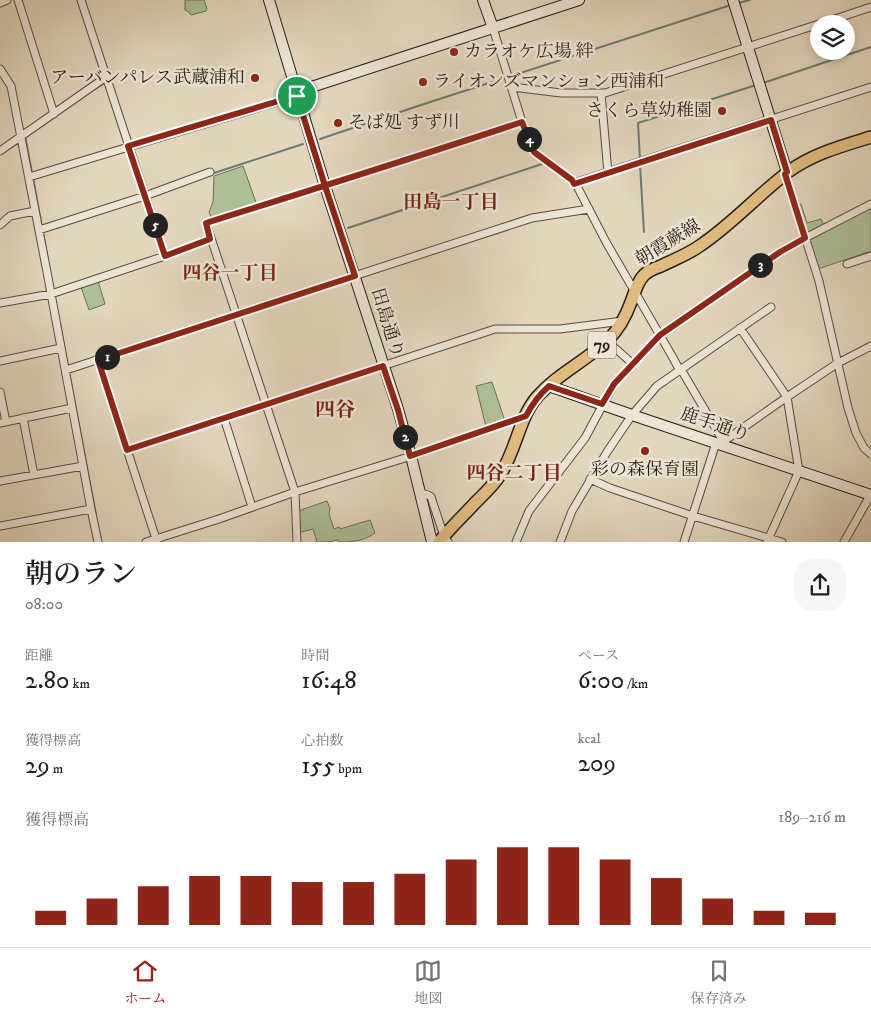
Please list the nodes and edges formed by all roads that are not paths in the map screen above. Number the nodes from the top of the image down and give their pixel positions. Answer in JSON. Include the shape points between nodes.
{"nodes":[{"id":1,"x":7,"y":0,"type":"edge"},
{"id":2,"x":18,"y":0,"type":"edge"},
{"id":3,"x":80,"y":0,"type":"edge"},
{"id":4,"x":269,"y":0,"type":"edge"},
{"id":5,"x":483,"y":0,"type":"edge"},
{"id":6,"x":579,"y":0,"type":"edge"},
{"id":7,"x":733,"y":0,"type":"edge"},
{"id":8,"x":0,"y":3,"type":"edge"},
{"id":9,"x":871,"y":7,"type":"edge"},
{"id":10,"x":847,"y":15,"type":"edge"},
{"id":11,"x":810,"y":27,"type":"edge"},
{"id":12,"x":493,"y":28,"type":"junction"},
{"id":13,"x":748,"y":47,"type":"junction"},
{"id":14,"x":0,"y":69,"type":"edge"},
{"id":15,"x":106,"y":77,"type":"junction"},
{"id":16,"x":512,"y":87,"type":"junction"},
{"id":17,"x":871,"y":87,"type":"edge"},
{"id":18,"x":296,"y":92,"type":"junction"},
{"id":19,"x":601,"y":93,"type":"junction"},
{"id":20,"x":54,"y":114,"type":"junction"},
{"id":21,"x":771,"y":120,"type":"junction"},
{"id":22,"x":522,"y":122,"type":"junction"},
{"id":23,"x":21,"y":136,"type":"junction"},
{"id":24,"x":871,"y":137,"type":"edge"},
{"id":25,"x":128,"y":146,"type":"junction"},
{"id":26,"x":0,"y":151,"type":"edge"},
{"id":27,"x":210,"y":172,"type":"dead end"},
{"id":28,"x":608,"y":172,"type":"junction"},
{"id":29,"x":786,"y":173,"type":"junction"},
{"id":30,"x":29,"y":177,"type":"junction"},
{"id":31,"x":574,"y":184,"type":"junction"},
{"id":32,"x":325,"y":186,"type":"junction"},
{"id":33,"x":145,"y":196,"type":"junction"},
{"id":34,"x":871,"y":204,"type":"edge"},
{"id":35,"x":589,"y":210,"type":"junction"},
{"id":36,"x":35,"y":211,"type":"junction"},
{"id":37,"x":0,"y":225,"type":"edge"},
{"id":38,"x":39,"y":230,"type":"junction"},
{"id":39,"x":805,"y":238,"type":"junction"},
{"id":40,"x":210,"y":239,"type":"junction"},
{"id":41,"x":165,"y":256,"type":"junction"},
{"id":42,"x":871,"y":256,"type":"edge"},
{"id":43,"x":847,"y":264,"type":"dead end"},
{"id":44,"x":355,"y":276,"type":"junction"},
{"id":45,"x":635,"y":292,"type":"junction"},
{"id":46,"x":51,"y":294,"type":"junction"},
{"id":47,"x":0,"y":303,"type":"edge"},
{"id":48,"x":770,"y":308,"type":"dead end"},
{"id":49,"x":236,"y":315,"type":"junction"},
{"id":50,"x":623,"y":321,"type":"junction"},
{"id":51,"x":740,"y":328,"type":"junction"},
{"id":52,"x":660,"y":335,"type":"junction"},
{"id":53,"x":607,"y":341,"type":"junction"},
{"id":54,"x":871,"y":346,"type":"edge"},
{"id":55,"x":61,"y":348,"type":"junction"},
{"id":56,"x":98,"y":360,"type":"junction"},
{"id":57,"x":0,"y":361,"type":"edge"},
{"id":58,"x":838,"y":363,"type":"junction"},
{"id":59,"x":633,"y":364,"type":"junction"},
{"id":60,"x":383,"y":366,"type":"junction"},
{"id":61,"x":66,"y":370,"type":"junction"},
{"id":62,"x":681,"y":370,"type":"junction"},
{"id":63,"x":549,"y":386,"type":"junction"},
{"id":64,"x":0,"y":392,"type":"edge"},
{"id":65,"x":787,"y":397,"type":"junction"},
{"id":66,"x":266,"y":404,"type":"junction"},
{"id":67,"x":602,"y":404,"type":"junction"},
{"id":68,"x":72,"y":408,"type":"junction"},
{"id":69,"x":632,"y":415,"type":"junction"},
{"id":70,"x":526,"y":416,"type":"junction"},
{"id":71,"x":23,"y":418,"type":"junction"},
{"id":72,"x":224,"y":418,"type":"junction"},
{"id":73,"x":3,"y":422,"type":"edge"},
{"id":74,"x":720,"y":443,"type":"junction"},
{"id":75,"x":127,"y":450,"type":"junction"},
{"id":76,"x":871,"y":454,"type":"edge"},
{"id":77,"x":410,"y":456,"type":"junction"},
{"id":78,"x":83,"y":466,"type":"junction"},
{"id":79,"x":799,"y":470,"type":"junction"},
{"id":80,"x":34,"y":475,"type":"junction"},
{"id":81,"x":590,"y":479,"type":"junction"},
{"id":82,"x":0,"y":481,"type":"edge"},
{"id":83,"x":295,"y":492,"type":"junction"},
{"id":84,"x":420,"y":493,"type":"junction"},
{"id":85,"x":871,"y":494,"type":"edge"},
{"id":86,"x":252,"y":507,"type":"junction"},
{"id":87,"x":91,"y":509,"type":"junction"},
{"id":88,"x":693,"y":516,"type":"junction"},
{"id":89,"x":0,"y":526,"type":"edge"},
{"id":90,"x":156,"y":540,"type":"edge"},
{"id":91,"x":444,"y":540,"type":"edge"},
{"id":92,"x":768,"y":540,"type":"edge"},
{"id":93,"x":98,"y":542,"type":"edge"},
{"id":94,"x":146,"y":542,"type":"edge"},
{"id":95,"x":297,"y":542,"type":"edge"},
{"id":96,"x":432,"y":542,"type":"edge"},
{"id":97,"x":516,"y":542,"type":"edge"},
{"id":98,"x":560,"y":542,"type":"edge"},
{"id":99,"x":684,"y":542,"type":"edge"},
{"id":100,"x":782,"y":542,"type":"edge"},
{"id":101,"x":844,"y":542,"type":"edge"}],
"edges":[{"from":1,"to":8,"type":"street"},
{"from":2,"to":20,"type":"street"},
{"from":3,"to":15,"type":"street"},
{"from":4,"to":18,"type":"street","name":"田島通り"},
{"from":5,"to":12,"type":"street"},
{"from":6,"to":12,"type":"street"},
{"from":7,"to":13,"type":"street"},
{"from":9,"to":10,"type":"street"},
{"from":11,"to":13,"type":"street"},
{"from":12,"to":16,"type":"street"},
{"from":12,"to":18,"type":"street"},
{"from":13,"to":19,"type":"street"},
{"from":13,"to":21,"type":"street"},
{"from":14,"to":23,"type":"street","via":[[11,86]]},
{"from":15,"to":20,"type":"street"},
{"from":15,"to":25,"type":"street"},
{"from":16,"to":19,"type":"street","via":[[562,93]]},
{"from":16,"to":22,"type":"street"},
{"from":17,"to":21,"type":"street"},
{"from":18,"to":25,"type":"street","via":[[292,97]]},
{"from":18,"to":32,"type":"street","name":"田島通り"},
{"from":19,"to":28,"type":"street"},
{"from":20,"to":23,"type":"street"},
{"from":21,"to":28,"type":"street"},
{"from":21,"to":29,"type":"street"},
{"from":22,"to":31,"type":"street","via":[[534,152]]},
{"from":22,"to":32,"type":"street"},
{"from":23,"to":26,"type":"street"},
{"from":23,"to":30,"type":"street"},
{"from":24,"to":29,"type":"main road","name":"朝霞蕨線","number":"79","via":[[831,149]]},
{"from":25,"to":30,"type":"street"},
{"from":25,"to":33,"type":"street"},
{"from":27,"to":33,"type":"street"},
{"from":28,"to":31,"type":"street"},
{"from":29,"to":39,"type":"street"},
{"from":29,"to":45,"type":"main road","name":"朝霞蕨線","number":"79","via":[[702,245],[646,273]]},
{"from":30,"to":36,"type":"street"},
{"from":31,"to":35,"type":"street"},
{"from":32,"to":40,"type":"street","via":[[206,223]]},
{"from":32,"to":44,"type":"street","name":"田島通り"},
{"from":33,"to":38,"type":"street"},
{"from":33,"to":41,"type":"street"},
{"from":34,"to":39,"type":"street"},
{"from":35,"to":44,"type":"street","via":[[532,218]]},
{"from":35,"to":45,"type":"street"},
{"from":36,"to":37,"type":"street","via":[[10,216]]},
{"from":36,"to":38,"type":"street"},
{"from":38,"to":46,"type":"street"},
{"from":39,"to":52,"type":"street"},
{"from":39,"to":58,"type":"street","via":[[819,281]]},
{"from":40,"to":41,"type":"street"},
{"from":40,"to":49,"type":"street"},
{"from":41,"to":46,"type":"street"},
{"from":42,"to":43,"type":"street"},
{"from":44,"to":49,"type":"street"},
{"from":44,"to":60,"type":"street","name":"田島通り"},
{"from":45,"to":50,"type":"main road","name":"朝霞蕨線","number":"79"},
{"from":45,"to":52,"type":"street"},
{"from":46,"to":47,"type":"street"},
{"from":46,"to":55,"type":"street"},
{"from":48,"to":51,"type":"street"},
{"from":49,"to":56,"type":"street"},
{"from":49,"to":66,"type":"street"},
{"from":50,"to":53,"type":"main road","name":"朝霞蕨線","number":"79"},
{"from":50,"to":60,"type":"street","via":[[560,329],[495,329]]},
{"from":51,"to":62,"type":"street"},
{"from":51,"to":65,"type":"street"},
{"from":52,"to":59,"type":"street"},
{"from":52,"to":62,"type":"street"},
{"from":53,"to":59,"type":"street"},
{"from":53,"to":63,"type":"main road","name":"朝霞蕨線","number":"79"},
{"from":54,"to":58,"type":"street"},
{"from":55,"to":57,"type":"street"},
{"from":55,"to":61,"type":"street"},
{"from":56,"to":61,"type":"street"},
{"from":56,"to":75,"type":"street"},
{"from":58,"to":65,"type":"street"},
{"from":58,"to":76,"type":"street","via":[[856,433]]},
{"from":59,"to":67,"type":"street","via":[[614,384]]},
{"from":60,"to":66,"type":"street"},
{"from":60,"to":77,"type":"street","name":"田島通り"},
{"from":61,"to":68,"type":"street"},
{"from":62,"to":69,"type":"street","via":[[657,386]]},
{"from":62,"to":74,"type":"street"},
{"from":63,"to":67,"type":"street","name":"鹿手通り"},
{"from":63,"to":70,"type":"main road","name":"朝霞蕨線","number":"79","via":[[531,405]]},
{"from":64,"to":73,"type":"street"},
{"from":65,"to":74,"type":"street"},
{"from":65,"to":79,"type":"street"},
{"from":66,"to":72,"type":"street"},
{"from":66,"to":83,"type":"street"},
{"from":67,"to":69,"type":"street","name":"鹿手通り"},
{"from":67,"to":97,"type":"street","via":[[585,438],[530,511]]},
{"from":68,"to":71,"type":"street"},
{"from":68,"to":78,"type":"street"},
{"from":69,"to":74,"type":"street","name":"鹿手通り"},
{"from":69,"to":81,"type":"street"},
{"from":70,"to":77,"type":"street"},
{"from":70,"to":91,"type":"main road","name":"朝霞蕨線","number":"79","via":[[501,475]]},
{"from":71,"to":73,"type":"street"},
{"from":71,"to":80,"type":"street"},
{"from":72,"to":75,"type":"street"},
{"from":72,"to":86,"type":"street"},
{"from":74,"to":79,"type":"street","name":"鹿手通り"},
{"from":74,"to":88,"type":"street"},
{"from":75,"to":90,"type":"street"},
{"from":77,"to":83,"type":"street"},
{"from":77,"to":84,"type":"street","name":"田島通り"},
{"from":78,"to":80,"type":"street"},
{"from":78,"to":87,"type":"street"},
{"from":79,"to":85,"type":"street","name":"鹿手通り"},
{"from":79,"to":92,"type":"street"},
{"from":80,"to":82,"type":"street"},
{"from":81,"to":88,"type":"street"},
{"from":81,"to":98,"type":"street"},
{"from":83,"to":86,"type":"street"},
{"from":83,"to":95,"type":"street"},
{"from":84,"to":91,"type":"street","via":[[431,497]]},
{"from":84,"to":96,"type":"street","name":"田島通り"},
{"from":85,"to":101,"type":"street"},
{"from":86,"to":90,"type":"street"},
{"from":87,"to":89,"type":"street"},
{"from":87,"to":93,"type":"street"},
{"from":88,"to":92,"type":"street"},
{"from":88,"to":99,"type":"street"},
{"from":90,"to":94,"type":"street"},
{"from":92,"to":100,"type":"street"}]}
